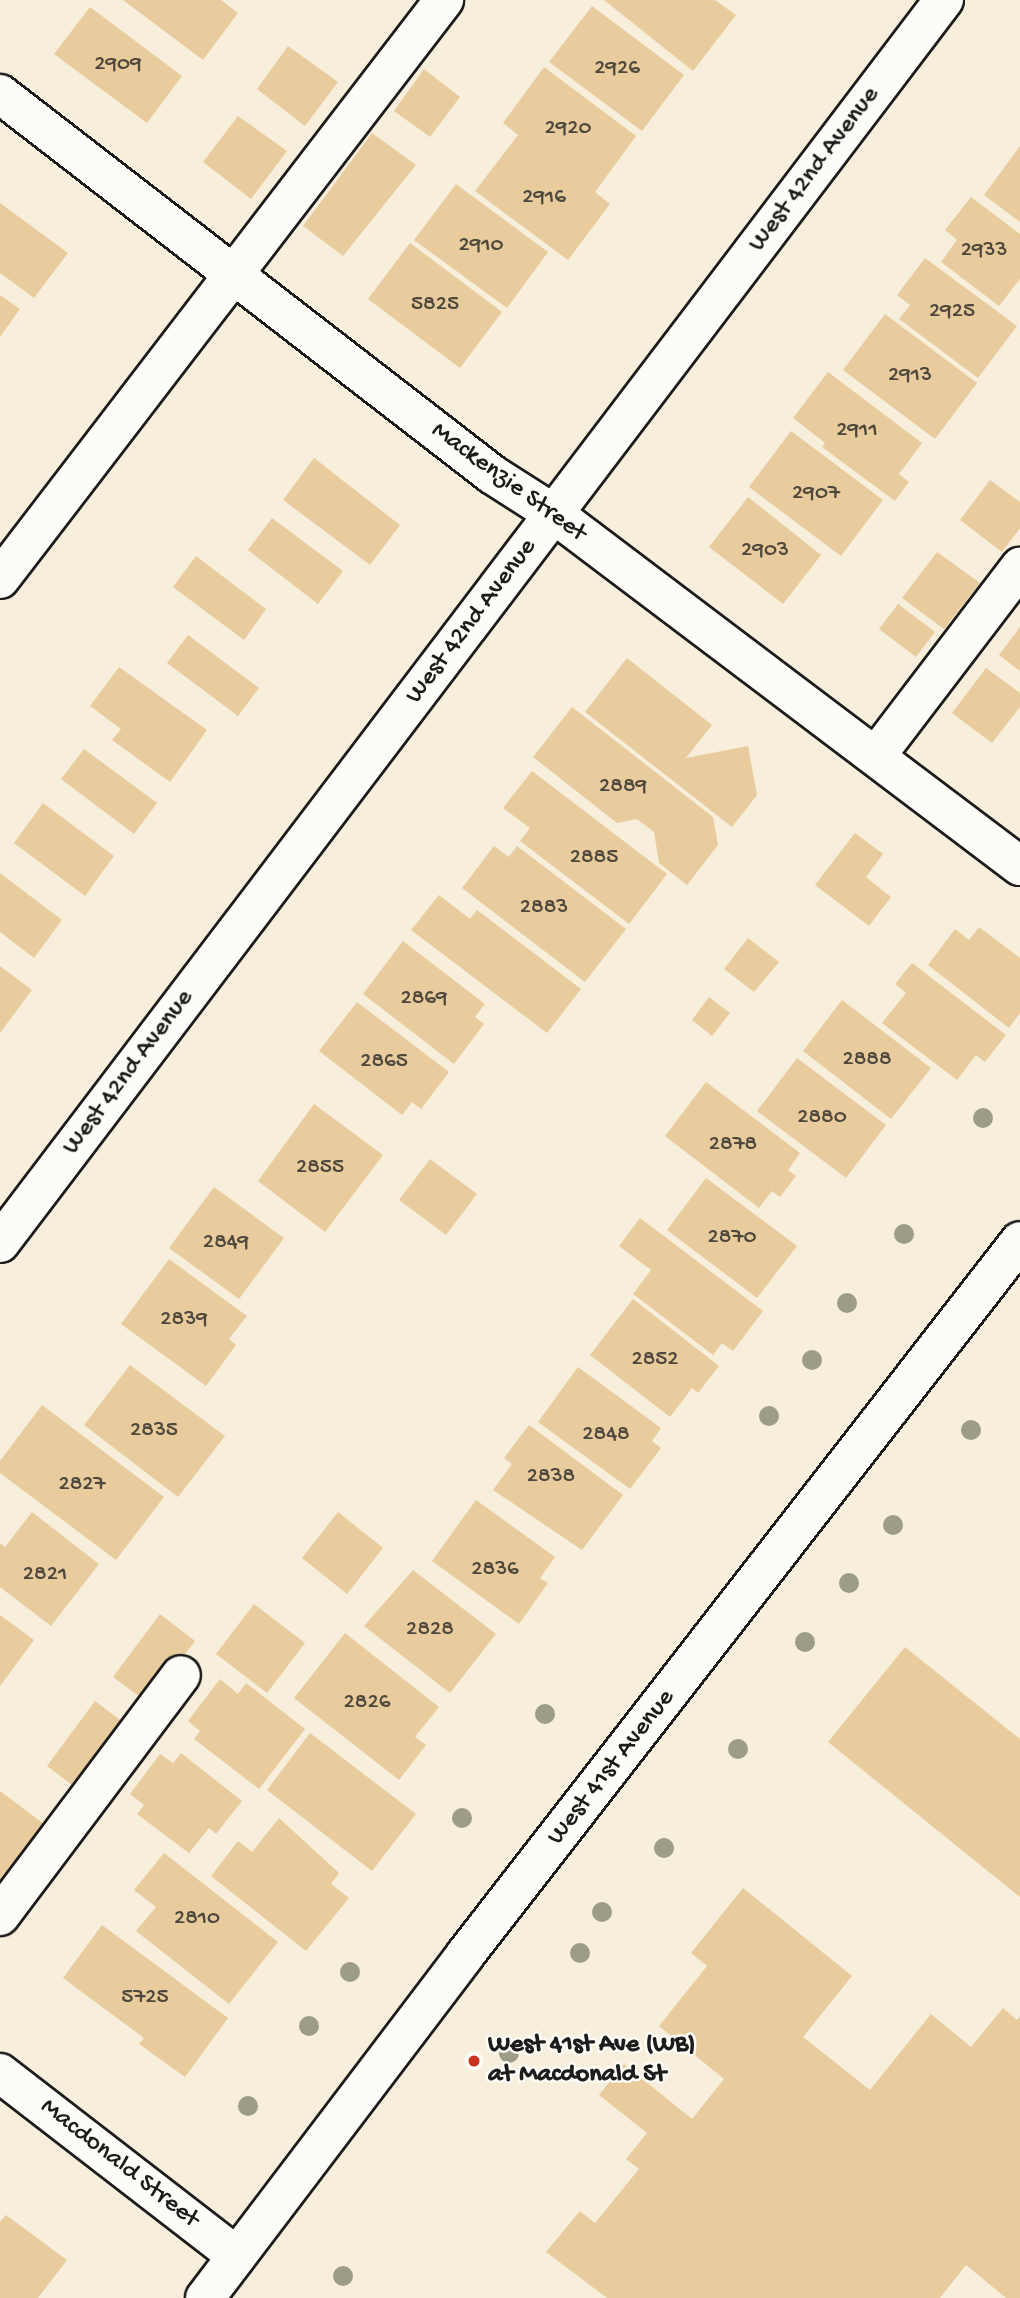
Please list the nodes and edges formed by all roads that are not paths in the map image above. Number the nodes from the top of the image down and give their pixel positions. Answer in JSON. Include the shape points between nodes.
{"nodes":[{"id":1,"x":444,"y":0,"type":"edge"},
{"id":2,"x":944,"y":0,"type":"edge"},
{"id":3,"x":0,"y":94,"type":"edge"},
{"id":4,"x":233,"y":277,"type":"junction"},
{"id":5,"x":554,"y":514,"type":"junction"},
{"id":6,"x":1020,"y":567,"type":"edge"},
{"id":7,"x":0,"y":579,"type":"edge"},
{"id":8,"x":876,"y":756,"type":"junction"},
{"id":9,"x":1020,"y":866,"type":"edge"},
{"id":10,"x":1020,"y":1241,"type":"edge"},
{"id":11,"x":0,"y":1243,"type":"edge"},
{"id":12,"x":181,"y":1675,"type":"dead end"},
{"id":13,"x":0,"y":1916,"type":"edge"},
{"id":14,"x":0,"y":2073,"type":"edge"},
{"id":15,"x":237,"y":2256,"type":"junction"},
{"id":16,"x":205,"y":2298,"type":"edge"}],
"edges":[{"from":1,"to":4,"type":"street"},
{"from":2,"to":5,"type":"street","name":"West 42nd Avenue"},
{"from":3,"to":4,"type":"street","name":"Mackenzie Street"},
{"from":4,"to":5,"type":"street","name":"Mackenzie Street","via":[[503,482]]},
{"from":4,"to":7,"type":"street"},
{"from":5,"to":8,"type":"street","name":"Mackenzie Street"},
{"from":5,"to":11,"type":"street","name":"West 42nd Avenue"},
{"from":6,"to":8,"type":"street"},
{"from":8,"to":9,"type":"street","name":"Mackenzie Street"},
{"from":10,"to":15,"type":"street","name":"West 41st Avenue"},
{"from":12,"to":13,"type":"street"},
{"from":14,"to":15,"type":"street","name":"Macdonald Street"},
{"from":15,"to":16,"type":"street","name":"West 41st Avenue"}]}
